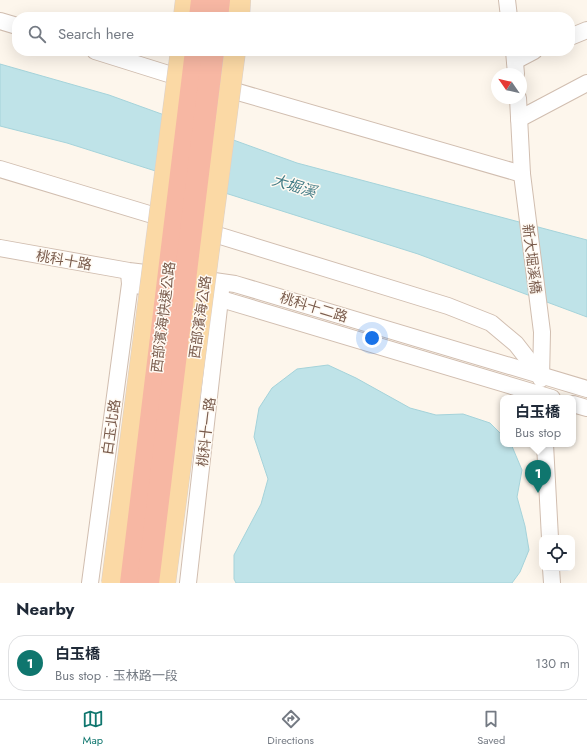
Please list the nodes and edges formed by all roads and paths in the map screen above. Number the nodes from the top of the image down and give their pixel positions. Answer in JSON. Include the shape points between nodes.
{"nodes":[{"id":1,"x":186,"y":0,"type":"edge"},
{"id":2,"x":202,"y":0,"type":"edge"},
{"id":3,"x":219,"y":0,"type":"edge"},
{"id":4,"x":240,"y":0,"type":"edge"},
{"id":5,"x":507,"y":0,"type":"edge"},
{"id":6,"x":185,"y":12,"type":"edge"},
{"id":7,"x":201,"y":12,"type":"edge"},
{"id":8,"x":218,"y":12,"type":"edge"},
{"id":9,"x":239,"y":12,"type":"edge"},
{"id":10,"x":508,"y":12,"type":"edge"},
{"id":11,"x":0,"y":21,"type":"edge"},
{"id":12,"x":12,"y":25,"type":"edge"},
{"id":13,"x":587,"y":30,"type":"edge"},
{"id":14,"x":575,"y":35,"type":"edge"},
{"id":15,"x":111,"y":56,"type":"edge"},
{"id":16,"x":180,"y":56,"type":"edge"},
{"id":17,"x":195,"y":56,"type":"edge"},
{"id":18,"x":212,"y":56,"type":"edge"},
{"id":19,"x":234,"y":56,"type":"edge"},
{"id":20,"x":525,"y":56,"type":"edge"},
{"id":21,"x":515,"y":62,"type":"edge"},
{"id":22,"x":178,"y":77,"type":"junction"},
{"id":23,"x":587,"y":83,"type":"edge"},
{"id":24,"x":231,"y":90,"type":"junction"},
{"id":25,"x":518,"y":104,"type":"edge"},
{"id":26,"x":519,"y":119,"type":"junction"},
{"id":27,"x":0,"y":169,"type":"edge"},
{"id":28,"x":522,"y":180,"type":"junction"},
{"id":29,"x":0,"y":248,"type":"edge"},
{"id":30,"x":130,"y":277,"type":"junction"},
{"id":31,"x":221,"y":280,"type":"junction"},
{"id":32,"x":221,"y":299,"type":"junction"},
{"id":33,"x":541,"y":376,"type":"junction"},
{"id":34,"x":587,"y":389,"type":"edge"},
{"id":35,"x":539,"y":395,"type":"edge"},
{"id":36,"x":546,"y":395,"type":"edge"},
{"id":37,"x":576,"y":405,"type":"edge"},
{"id":38,"x":587,"y":408,"type":"edge"},
{"id":39,"x":545,"y":447,"type":"edge"},
{"id":40,"x":550,"y":535,"type":"edge"},
{"id":41,"x":552,"y":571,"type":"edge"},
{"id":42,"x":90,"y":583,"type":"edge"},
{"id":43,"x":112,"y":583,"type":"edge"},
{"id":44,"x":131,"y":583,"type":"edge"},
{"id":45,"x":148,"y":583,"type":"edge"},
{"id":46,"x":165,"y":583,"type":"edge"},
{"id":47,"x":188,"y":583,"type":"edge"},
{"id":48,"x":552,"y":583,"type":"edge"}],
"edges":[{"from":1,"to":6,"type":"main road"},
{"from":2,"to":7,"type":"highway"},
{"from":3,"to":8,"type":"highway"},
{"from":4,"to":9,"type":"main road"},
{"from":5,"to":10,"type":"street"},
{"from":11,"to":12,"type":"street"},
{"from":13,"to":14,"type":"street"},
{"from":15,"to":22,"type":"street"},
{"from":16,"to":22,"type":"main road","bridge":true},
{"from":17,"to":44,"type":"highway","name":"西部濱海快速公路","bridge":true},
{"from":18,"to":45,"type":"highway","name":"西部濱海快速公路","bridge":true},
{"from":19,"to":24,"type":"main road","name":"西部濱海公路","bridge":true},
{"from":20,"to":21,"type":"street"},
{"from":22,"to":43,"type":"main road","bridge":true},
{"from":23,"to":26,"type":"street"},
{"from":24,"to":28,"type":"street"},
{"from":24,"to":46,"type":"main road","name":"西部濱海公路","bridge":true},
{"from":25,"to":26,"type":"street","name":"新大堀溪橋"},
{"from":26,"to":28,"type":"street","name":"新大堀溪橋"},
{"from":27,"to":33,"type":"street","via":[[448,306],[491,324],[516,344]]},
{"from":28,"to":33,"type":"street","name":"新大堀溪橋","via":[[542,332]]},
{"from":29,"to":30,"type":"street","name":"桃科十路"},
{"from":30,"to":31,"type":"street","name":"桃科十二路"},
{"from":30,"to":32,"type":"street","name":"桃科十二路"},
{"from":30,"to":42,"type":"street","name":"白玉北路"},
{"from":31,"to":32,"type":"street","name":"桃科十一路"},
{"from":31,"to":33,"type":"street","name":"桃科十二路"},
{"from":32,"to":35,"type":"street","name":"桃科十二路"},
{"from":32,"to":47,"type":"street","name":"桃科十一路"},
{"from":33,"to":34,"type":"street","name":"桃科十二路"},
{"from":33,"to":36,"type":"street","name":"新大堀溪橋"},
{"from":37,"to":38,"type":"street"},
{"from":39,"to":40,"type":"street"},
{"from":41,"to":48,"type":"street"}]}
